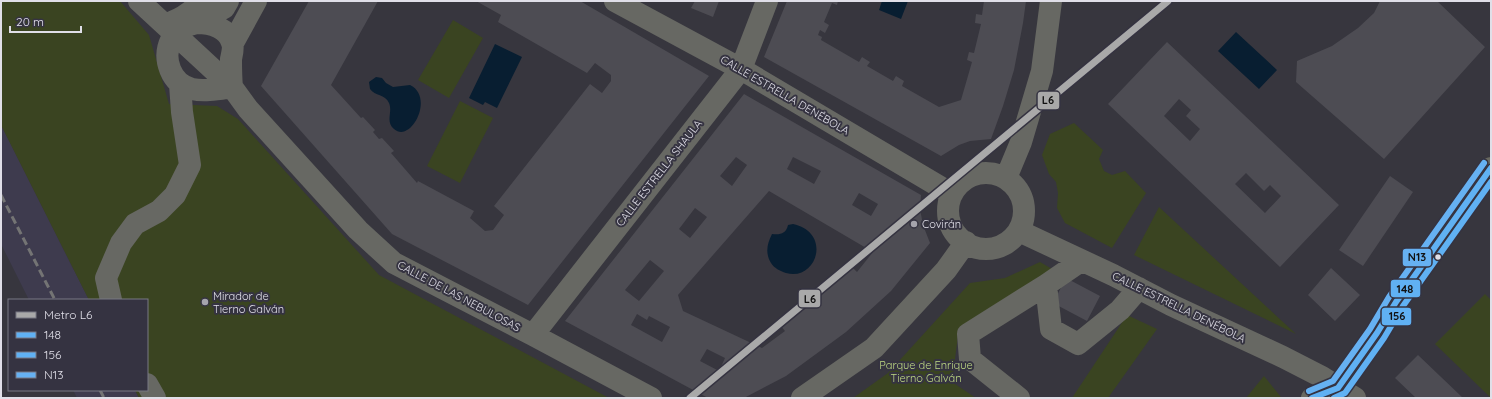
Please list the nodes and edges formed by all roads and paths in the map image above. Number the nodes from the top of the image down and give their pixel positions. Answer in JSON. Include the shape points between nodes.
{"nodes":[{"id":1,"x":139,"y":1,"type":"edge"},
{"id":2,"x":201,"y":1,"type":"edge"},
{"id":3,"x":228,"y":1,"type":"edge"},
{"id":4,"x":256,"y":1,"type":"edge"},
{"id":5,"x":615,"y":1,"type":"edge"},
{"id":6,"x":767,"y":1,"type":"edge"},
{"id":7,"x":1051,"y":1,"type":"edge"},
{"id":8,"x":197,"y":23,"type":"junction"},
{"id":9,"x":170,"y":29,"type":"junction"},
{"id":10,"x":233,"y":44,"type":"junction"},
{"id":11,"x":741,"y":69,"type":"junction"},
{"id":12,"x":180,"y":84,"type":"junction"},
{"id":13,"x":232,"y":87,"type":"junction"},
{"id":14,"x":1491,"y":168,"type":"edge"},
{"id":15,"x":1006,"y":178,"type":"junction"},
{"id":16,"x":952,"y":194,"type":"junction"},
{"id":17,"x":1019,"y":231,"type":"junction"},
{"id":18,"x":966,"y":242,"type":"junction"},
{"id":19,"x":1081,"y":261,"type":"junction"},
{"id":20,"x":1046,"y":285,"type":"junction"},
{"id":21,"x":1139,"y":288,"type":"junction"},
{"id":22,"x":111,"y":299,"type":"edge"},
{"id":23,"x":533,"y":335,"type":"junction"},
{"id":24,"x":148,"y":386,"type":"edge"},
{"id":25,"x":1344,"y":394,"type":"edge"},
{"id":26,"x":155,"y":398,"type":"edge"},
{"id":27,"x":651,"y":398,"type":"edge"},
{"id":28,"x":802,"y":398,"type":"edge"},
{"id":29,"x":1019,"y":398,"type":"edge"},
{"id":30,"x":1312,"y":398,"type":"edge"}],
"edges":[{"from":1,"to":9,"type":"street","name":"CALLE DE LAS NEBULOSAS"},
{"from":2,"to":9,"type":"street"},
{"from":3,"to":8,"type":"street","via":[[224,8]]},
{"from":4,"to":10,"type":"street"},
{"from":5,"to":11,"type":"street","name":"CALLE ESTRELLA DENÉBOLA"},
{"from":6,"to":11,"type":"street","name":"CALLE ESTRELLA SHAULA"},
{"from":7,"to":15,"type":"street","via":[[1042,71],[1021,142]]},
{"from":8,"to":9,"type":"street"},
{"from":8,"to":10,"type":"street","via":[[217,26],[226,33]]},
{"from":9,"to":12,"type":"street","via":[[168,66]]},
{"from":9,"to":13,"type":"street","name":"CALLE DE LAS NEBULOSAS"},
{"from":10,"to":13,"type":"street"},
{"from":11,"to":16,"type":"street","name":"CALLE ESTRELLA DENÉBOLA"},
{"from":11,"to":23,"type":"street","name":"CALLE ESTRELLA SHAULA"},
{"from":12,"to":13,"type":"street","via":[[192,89],[208,90]]},
{"from":12,"to":22,"type":"street","via":[[190,164],[176,195],[159,211],[135,224],[121,243],[106,278]]},
{"from":13,"to":23,"type":"street","name":"CALLE DE LAS NEBULOSAS","via":[[248,109],[358,230],[394,263]]},
{"from":14,"to":25,"type":"main road","via":[[1396,302]]},
{"from":15,"to":16,"type":"street","via":[[994,173],[970,176]]},
{"from":15,"to":17,"type":"street","via":[[1022,196],[1023,219]]},
{"from":16,"to":18,"type":"street","via":[[949,204],[952,226],[958,236]]},
{"from":17,"to":18,"type":"street","via":[[1001,246],[989,249],[977,248]]},
{"from":17,"to":19,"type":"street","name":"CALLE ESTRELLA DENÉBOLA"},
{"from":18,"to":28,"type":"street","via":[[946,270],[874,348]]},
{"from":19,"to":20,"type":"street"},
{"from":19,"to":21,"type":"street","name":"CALLE ESTRELLA DENÉBOLA"},
{"from":20,"to":21,"type":"street","via":[[1051,329],[1078,344],[1120,310]]},
{"from":20,"to":29,"type":"street","via":[[968,334],[970,360]]},
{"from":21,"to":25,"type":"street","name":"CALLE ESTRELLA DENÉBOLA","via":[[1322,377]]},
{"from":23,"to":27,"type":"street","name":"CALLE DE LAS NEBULOSAS"},
{"from":24,"to":26,"type":"street"},
{"from":25,"to":30,"type":"main road"}]}
